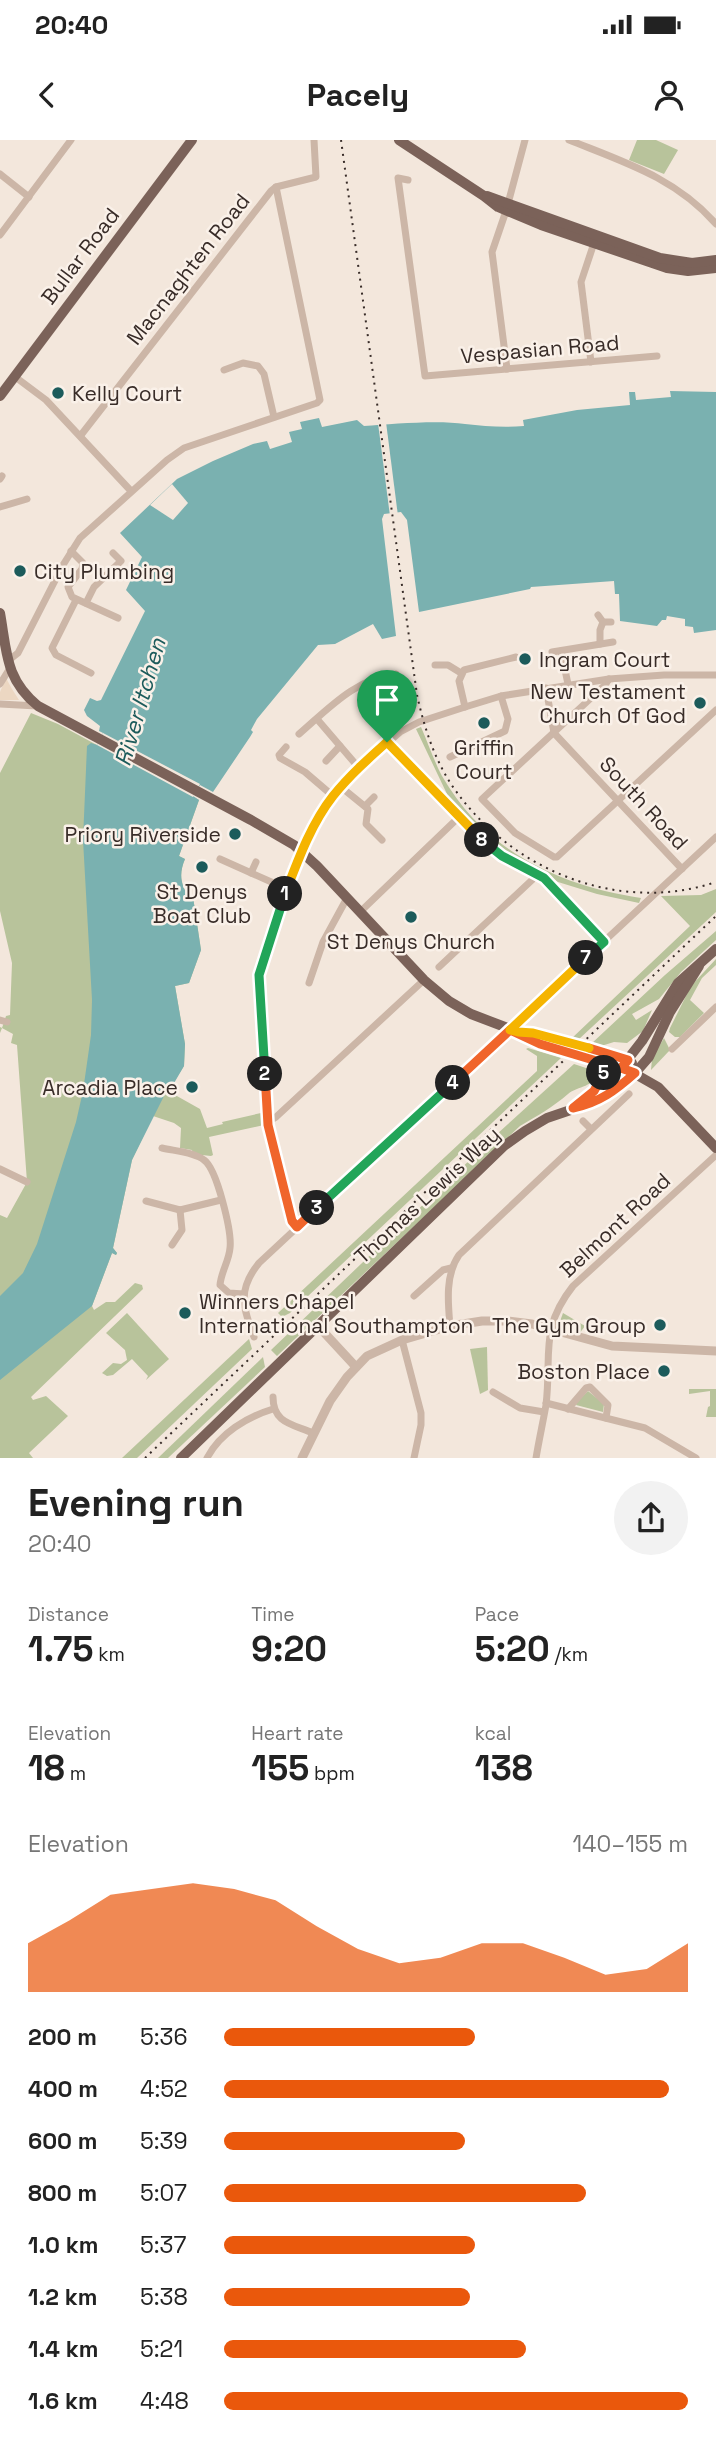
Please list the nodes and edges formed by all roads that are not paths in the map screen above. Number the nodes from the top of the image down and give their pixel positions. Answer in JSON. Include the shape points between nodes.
{"nodes":[{"id":1,"x":71,"y":140,"type":"edge"},
{"id":2,"x":192,"y":140,"type":"edge"},
{"id":3,"x":314,"y":140,"type":"edge"},
{"id":4,"x":399,"y":140,"type":"edge"},
{"id":5,"x":525,"y":140,"type":"edge"},
{"id":6,"x":569,"y":140,"type":"edge"},
{"id":7,"x":0,"y":174,"type":"edge"},
{"id":8,"x":408,"y":180,"type":"dead end"},
{"id":9,"x":276,"y":187,"type":"junction"},
{"id":10,"x":29,"y":197,"type":"junction"},
{"id":11,"x":507,"y":207,"type":"junction"},
{"id":12,"x":716,"y":224,"type":"edge"},
{"id":13,"x":0,"y":235,"type":"edge"},
{"id":14,"x":595,"y":240,"type":"junction"},
{"id":15,"x":716,"y":260,"type":"edge"},
{"id":16,"x":716,"y":268,"type":"edge"},
{"id":17,"x":657,"y":356,"type":"dead end"},
{"id":18,"x":592,"y":362,"type":"junction"},
{"id":19,"x":507,"y":369,"type":"junction"},
{"id":20,"x":224,"y":370,"type":"dead end"},
{"id":21,"x":14,"y":376,"type":"junction"},
{"id":22,"x":0,"y":396,"type":"edge"},
{"id":23,"x":274,"y":417,"type":"junction"},
{"id":24,"x":81,"y":435,"type":"junction"},
{"id":25,"x":131,"y":491,"type":"junction"},
{"id":26,"x":27,"y":499,"type":"dead end"},
{"id":27,"x":2,"y":504,"type":"edge"},
{"id":28,"x":71,"y":551,"type":"junction"},
{"id":29,"x":113,"y":552,"type":"dead end"},
{"id":30,"x":76,"y":600,"type":"junction"},
{"id":31,"x":86,"y":603,"type":"junction"},
{"id":32,"x":0,"y":613,"type":"edge"},
{"id":33,"x":118,"y":618,"type":"dead end"},
{"id":34,"x":604,"y":620,"type":"dead end"},
{"id":35,"x":613,"y":642,"type":"dead end"},
{"id":36,"x":600,"y":643,"type":"junction"},
{"id":37,"x":561,"y":651,"type":"junction"},
{"id":38,"x":552,"y":652,"type":"dead end"},
{"id":39,"x":516,"y":657,"type":"dead end"},
{"id":40,"x":9,"y":664,"type":"junction"},
{"id":41,"x":435,"y":665,"type":"dead end"},
{"id":42,"x":91,"y":673,"type":"dead end"},
{"id":43,"x":461,"y":673,"type":"junction"},
{"id":44,"x":716,"y":675,"type":"edge"},
{"id":45,"x":609,"y":679,"type":"junction"},
{"id":46,"x":0,"y":684,"type":"edge"},
{"id":47,"x":568,"y":684,"type":"junction"},
{"id":48,"x":547,"y":688,"type":"junction"},
{"id":49,"x":501,"y":696,"type":"junction"},
{"id":50,"x":0,"y":704,"type":"edge"},
{"id":51,"x":38,"y":706,"type":"junction"},
{"id":52,"x":464,"y":707,"type":"junction"},
{"id":53,"x":405,"y":710,"type":"dead end"},
{"id":54,"x":716,"y":710,"type":"edge"},
{"id":55,"x":317,"y":719,"type":"junction"},
{"id":56,"x":554,"y":733,"type":"junction"},
{"id":57,"x":299,"y":734,"type":"dead end"},
{"id":58,"x":387,"y":742,"type":"junction"},
{"id":59,"x":340,"y":746,"type":"junction"},
{"id":60,"x":286,"y":747,"type":"dead end"},
{"id":61,"x":450,"y":757,"type":"dead end"},
{"id":62,"x":326,"y":761,"type":"dead end"},
{"id":63,"x":359,"y":768,"type":"junction"},
{"id":64,"x":341,"y":787,"type":"junction"},
{"id":65,"x":333,"y":796,"type":"junction"},
{"id":66,"x":374,"y":797,"type":"dead end"},
{"id":67,"x":618,"y":801,"type":"junction"},
{"id":68,"x":365,"y":806,"type":"junction"},
{"id":69,"x":459,"y":817,"type":"junction"},
{"id":70,"x":716,"y":838,"type":"edge"},
{"id":71,"x":382,"y":840,"type":"dead end"},
{"id":72,"x":302,"y":851,"type":"junction"},
{"id":73,"x":220,"y":859,"type":"dead end"},
{"id":74,"x":256,"y":862,"type":"dead end"},
{"id":75,"x":682,"y":869,"type":"junction"},
{"id":76,"x":251,"y":873,"type":"junction"},
{"id":77,"x":537,"y":873,"type":"junction"},
{"id":78,"x":287,"y":889,"type":"junction"},
{"id":79,"x":347,"y":898,"type":"junction"},
{"id":80,"x":360,"y":912,"type":"junction"},
{"id":81,"x":604,"y":942,"type":"junction"},
{"id":82,"x":716,"y":949,"type":"edge"},
{"id":83,"x":699,"y":965,"type":"junction"},
{"id":84,"x":439,"y":967,"type":"dead end"},
{"id":85,"x":424,"y":980,"type":"junction"},
{"id":86,"x":309,"y":983,"type":"dead end"},
{"id":87,"x":716,"y":1007,"type":"edge"},
{"id":88,"x":514,"y":1031,"type":"junction"},
{"id":89,"x":671,"y":1038,"type":"dead end"},
{"id":90,"x":567,"y":1048,"type":"junction"},
{"id":91,"x":600,"y":1062,"type":"junction"},
{"id":92,"x":631,"y":1067,"type":"junction"},
{"id":93,"x":594,"y":1091,"type":"junction"},
{"id":94,"x":629,"y":1094,"type":"dead end"},
{"id":95,"x":573,"y":1108,"type":"junction"},
{"id":96,"x":583,"y":1121,"type":"dead end"},
{"id":97,"x":268,"y":1122,"type":"junction"},
{"id":98,"x":591,"y":1129,"type":"junction"},
{"id":99,"x":162,"y":1148,"type":"dead end"},
{"id":100,"x":716,"y":1148,"type":"edge"},
{"id":101,"x":716,"y":1154,"type":"edge"},
{"id":102,"x":0,"y":1169,"type":"edge"},
{"id":103,"x":27,"y":1182,"type":"dead end"},
{"id":104,"x":221,"y":1200,"type":"junction"},
{"id":105,"x":146,"y":1201,"type":"dead end"},
{"id":106,"x":180,"y":1210,"type":"junction"},
{"id":107,"x":297,"y":1227,"type":"junction"},
{"id":108,"x":172,"y":1245,"type":"dead end"},
{"id":109,"x":451,"y":1268,"type":"junction"},
{"id":110,"x":244,"y":1294,"type":"junction"},
{"id":111,"x":418,"y":1295,"type":"dead end"},
{"id":112,"x":450,"y":1326,"type":"junction"},
{"id":113,"x":319,"y":1327,"type":"junction"},
{"id":114,"x":550,"y":1330,"type":"junction"},
{"id":115,"x":254,"y":1337,"type":"dead end"},
{"id":116,"x":402,"y":1340,"type":"junction"},
{"id":117,"x":716,"y":1351,"type":"edge"},
{"id":118,"x":356,"y":1367,"type":"junction"},
{"id":119,"x":493,"y":1392,"type":"dead end"},
{"id":120,"x":273,"y":1397,"type":"dead end"},
{"id":121,"x":546,"y":1403,"type":"junction"},
{"id":122,"x":273,"y":1409,"type":"junction"},
{"id":123,"x":568,"y":1409,"type":"junction"},
{"id":124,"x":544,"y":1412,"type":"junction"},
{"id":125,"x":606,"y":1418,"type":"junction"},
{"id":126,"x":313,"y":1433,"type":"junction"},
{"id":127,"x":181,"y":1458,"type":"edge"},
{"id":128,"x":207,"y":1458,"type":"edge"},
{"id":129,"x":302,"y":1458,"type":"edge"},
{"id":130,"x":414,"y":1458,"type":"edge"},
{"id":131,"x":536,"y":1458,"type":"edge"},
{"id":132,"x":696,"y":1458,"type":"edge"}],
"edges":[{"from":1,"to":10,"type":"street"},
{"from":2,"to":21,"type":"main road","name":"Bullar Road"},
{"from":3,"to":9,"type":"street","name":"Macnaghten Road","via":[[316,177]]},
{"from":4,"to":11,"type":"main road"},
{"from":5,"to":11,"type":"street"},
{"from":6,"to":12,"type":"street","via":[[664,180],[685,193]]},
{"from":7,"to":10,"type":"street"},
{"from":8,"to":19,"type":"street","name":"Vespasian Road","via":[[398,178],[425,376]]},
{"from":9,"to":23,"type":"street","via":[[321,396],[317,403]]},
{"from":9,"to":24,"type":"street","name":"Macnaghten Road"},
{"from":10,"to":13,"type":"street"},
{"from":11,"to":14,"type":"main road"},
{"from":11,"to":19,"type":"street","via":[[492,252]]},
{"from":14,"to":15,"type":"main road","via":[[673,261]]},
{"from":14,"to":16,"type":"main road","via":[[667,268]]},
{"from":14,"to":18,"type":"street","via":[[581,282]]},
{"from":17,"to":18,"type":"street","name":"Vespasian Road"},
{"from":18,"to":19,"type":"street","name":"Vespasian Road"},
{"from":20,"to":23,"type":"street","via":[[236,362],[258,366]]},
{"from":21,"to":22,"type":"main road","name":"Bullar Road"},
{"from":21,"to":24,"type":"street"},
{"from":23,"to":25,"type":"street","via":[[184,448]]},
{"from":24,"to":25,"type":"street"},
{"from":25,"to":28,"type":"street"},
{"from":26,"to":27,"type":"street"},
{"from":28,"to":30,"type":"street","via":[[83,562],[68,586]]},
{"from":28,"to":40,"type":"street"},
{"from":29,"to":31,"type":"street","via":[[121,561],[94,587]]},
{"from":30,"to":31,"type":"street"},
{"from":30,"to":42,"type":"street","via":[[52,648],[56,655]]},
{"from":31,"to":33,"type":"street"},
{"from":32,"to":40,"type":"main road"},
{"from":34,"to":36,"type":"street"},
{"from":35,"to":36,"type":"street"},
{"from":36,"to":37,"type":"street"},
{"from":37,"to":38,"type":"street"},
{"from":37,"to":47,"type":"street"},
{"from":39,"to":43,"type":"street","via":[[502,655]]},
{"from":40,"to":46,"type":"street"},
{"from":40,"to":51,"type":"main road","via":[[21,692]]},
{"from":41,"to":43,"type":"street","via":[[448,665]]},
{"from":43,"to":52,"type":"street","via":[[458,681]]},
{"from":44,"to":45,"type":"street"},
{"from":45,"to":47,"type":"street"},
{"from":45,"to":56,"type":"street"},
{"from":47,"to":48,"type":"street"},
{"from":48,"to":49,"type":"street"},
{"from":48,"to":56,"type":"street"},
{"from":49,"to":52,"type":"street"},
{"from":49,"to":61,"type":"street","via":[[508,719],[502,734],[484,736]]},
{"from":50,"to":51,"type":"street"},
{"from":51,"to":72,"type":"main road"},
{"from":52,"to":58,"type":"street","via":[[412,725]]},
{"from":53,"to":55,"type":"street","via":[[396,674],[360,685]]},
{"from":54,"to":67,"type":"street"},
{"from":55,"to":57,"type":"street"},
{"from":55,"to":59,"type":"street"},
{"from":56,"to":67,"type":"street","name":"South Road"},
{"from":56,"to":67,"type":"street","via":[[482,799],[514,833],[557,857]]},
{"from":58,"to":63,"type":"street"},
{"from":58,"to":69,"type":"street"},
{"from":59,"to":62,"type":"street"},
{"from":59,"to":63,"type":"street"},
{"from":60,"to":65,"type":"street","via":[[280,758]]},
{"from":63,"to":64,"type":"street"},
{"from":64,"to":65,"type":"street"},
{"from":64,"to":68,"type":"street"},
{"from":65,"to":72,"type":"street"},
{"from":66,"to":68,"type":"street"},
{"from":67,"to":75,"type":"street","name":"South Road"},
{"from":68,"to":71,"type":"street","via":[[366,824]]},
{"from":69,"to":77,"type":"street","via":[[502,856]]},
{"from":69,"to":80,"type":"street"},
{"from":70,"to":75,"type":"street"},
{"from":72,"to":78,"type":"street"},
{"from":72,"to":79,"type":"main road"},
{"from":73,"to":76,"type":"street"},
{"from":74,"to":76,"type":"street"},
{"from":75,"to":81,"type":"street"},
{"from":76,"to":78,"type":"street"},
{"from":77,"to":81,"type":"street"},
{"from":77,"to":84,"type":"street","via":[[444,957]]},
{"from":78,"to":97,"type":"street","via":[[259,975]]},
{"from":79,"to":80,"type":"main road"},
{"from":79,"to":86,"type":"street","via":[[323,942]]},
{"from":80,"to":85,"type":"main road"},
{"from":81,"to":88,"type":"street"},
{"from":82,"to":83,"type":"main road","name":"Thomas Lewis Way"},
{"from":83,"to":92,"type":"main road","name":"Thomas Lewis Way","via":[[656,1038]]},
{"from":83,"to":92,"type":"main road","name":"Thomas Lewis Way","via":[[678,983]]},
{"from":85,"to":88,"type":"main road","via":[[461,1008]]},
{"from":85,"to":97,"type":"street"},
{"from":87,"to":89,"type":"street","via":[[675,1047]]},
{"from":88,"to":90,"type":"main road","via":[[533,1033]]},
{"from":88,"to":107,"type":"street"},
{"from":90,"to":91,"type":"main road","bridge":true},
{"from":90,"to":92,"type":"main road","bridge":true,"via":[[592,1049]]},
{"from":91,"to":92,"type":"main road"},
{"from":91,"to":93,"type":"main road","via":[[604,1075]]},
{"from":92,"to":93,"type":"main road","name":"Thomas Lewis Way"},
{"from":92,"to":95,"type":"main road","name":"Thomas Lewis Way","via":[[609,1095]]},
{"from":92,"to":100,"type":"main road","via":[[658,1087]]},
{"from":93,"to":95,"type":"main road","name":"Thomas Lewis Way"},
{"from":94,"to":98,"type":"street"},
{"from":95,"to":113,"type":"main road","name":"Thomas Lewis Way","via":[[536,1124],[504,1146]]},
{"from":96,"to":98,"type":"street"},
{"from":97,"to":107,"type":"street"},
{"from":98,"to":109,"type":"street","via":[[461,1252]]},
{"from":99,"to":104,"type":"street","via":[[207,1162]]},
{"from":101,"to":114,"type":"street","name":"Belmont Road","via":[[573,1286]]},
{"from":102,"to":103,"type":"street"},
{"from":104,"to":106,"type":"street"},
{"from":104,"to":110,"type":"street","via":[[230,1252],[220,1285],[229,1293]]},
{"from":105,"to":106,"type":"street"},
{"from":106,"to":108,"type":"street","via":[[183,1228]]},
{"from":107,"to":110,"type":"street","via":[[253,1271]]},
{"from":109,"to":111,"type":"street","via":[[443,1270]]},
{"from":109,"to":112,"type":"street"},
{"from":110,"to":115,"type":"street"},
{"from":112,"to":114,"type":"street","via":[[507,1321]]},
{"from":112,"to":116,"type":"street"},
{"from":113,"to":118,"type":"street"},
{"from":113,"to":127,"type":"main road","name":"Thomas Lewis Way"},
{"from":114,"to":117,"type":"street","via":[[612,1346]]},
{"from":114,"to":121,"type":"street"},
{"from":116,"to":118,"type":"street","via":[[374,1352]]},
{"from":116,"to":130,"type":"street","via":[[421,1413]]},
{"from":118,"to":126,"type":"street"},
{"from":119,"to":124,"type":"street","via":[[520,1408]]},
{"from":120,"to":122,"type":"street"},
{"from":121,"to":123,"type":"street"},
{"from":121,"to":124,"type":"street"},
{"from":122,"to":126,"type":"street","via":[[278,1417]]},
{"from":122,"to":128,"type":"street","via":[[220,1439]]},
{"from":123,"to":125,"type":"street"},
{"from":123,"to":125,"type":"street","via":[[590,1387],[608,1405]]},
{"from":124,"to":131,"type":"street"},
{"from":125,"to":132,"type":"street","via":[[645,1428]]},
{"from":126,"to":129,"type":"street"}]}
